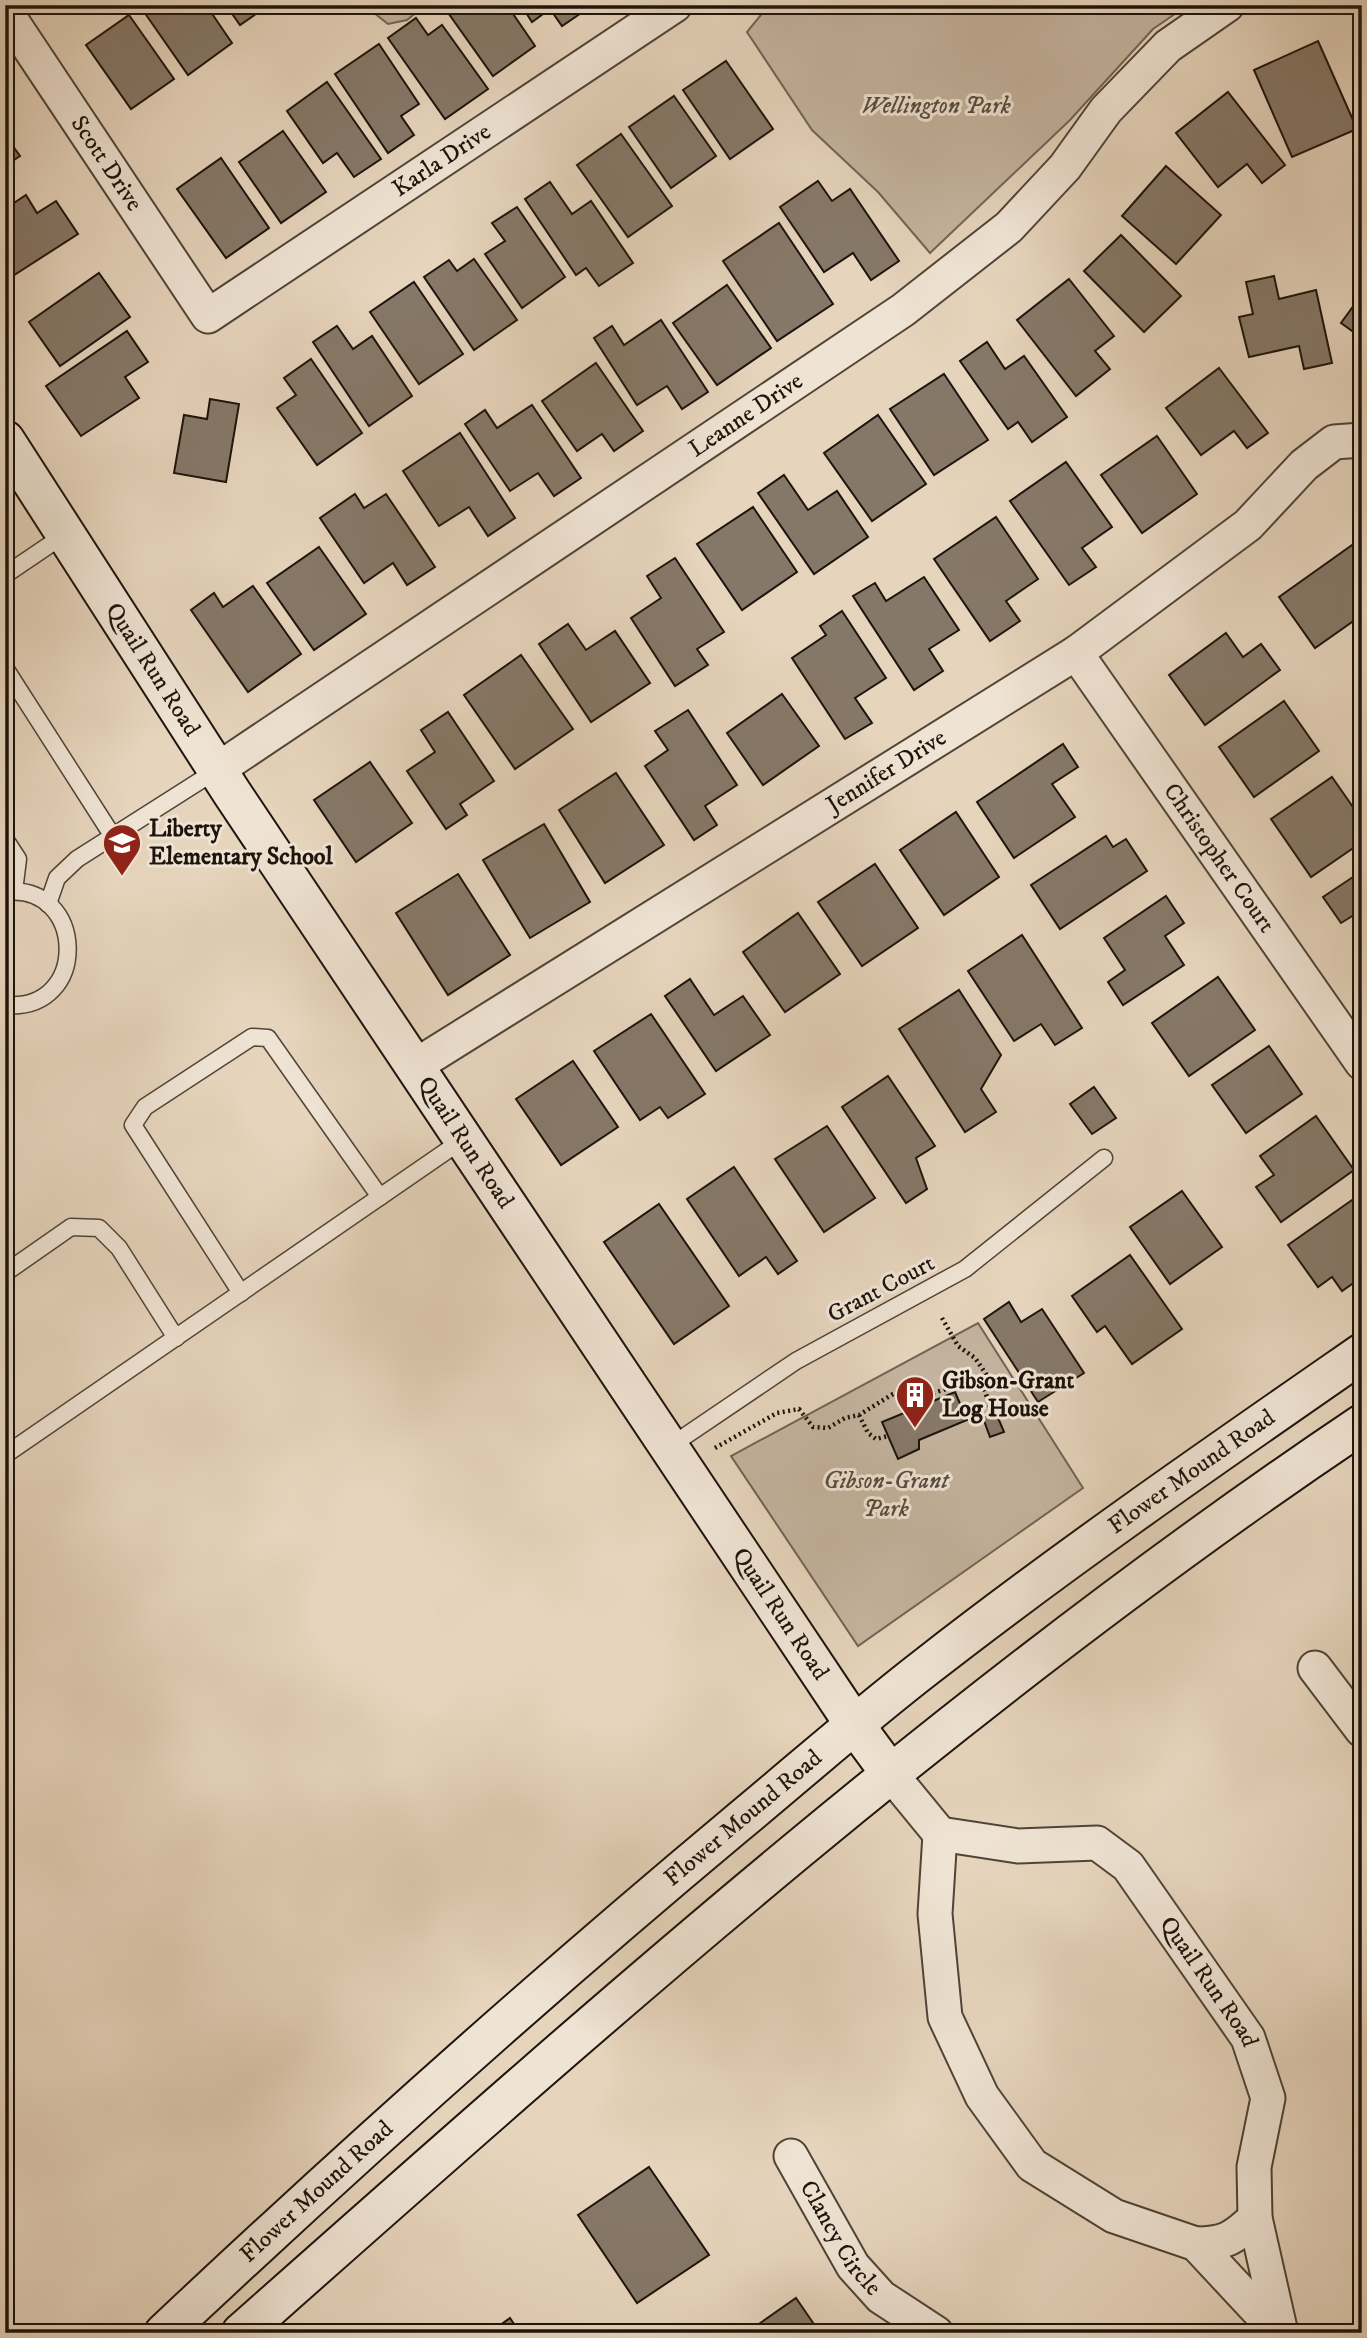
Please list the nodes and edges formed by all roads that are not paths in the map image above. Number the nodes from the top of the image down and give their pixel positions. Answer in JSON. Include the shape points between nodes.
{"nodes":[{"id":1,"x":14,"y":5,"type":"edge"},
{"id":2,"x":675,"y":5,"type":"edge"},
{"id":3,"x":1227,"y":5,"type":"edge"},
{"id":4,"x":5,"y":11,"type":"edge"},
{"id":5,"x":208,"y":316,"type":"joint"},
{"id":6,"x":5,"y":440,"type":"edge"},
{"id":7,"x":1348,"y":441,"type":"edge"},
{"id":8,"x":67,"y":533,"type":"junction"},
{"id":9,"x":5,"y":575,"type":"edge"},
{"id":10,"x":1076,"y":653,"type":"junction"},
{"id":11,"x":5,"y":668,"type":"edge"},
{"id":12,"x":218,"y":770,"type":"junction"},
{"id":13,"x":112,"y":835,"type":"junction"},
{"id":14,"x":5,"y":839,"type":"edge"},
{"id":15,"x":10,"y":891,"type":"edge"},
{"id":16,"x":48,"y":904,"type":"junction"},
{"id":17,"x":5,"y":1005,"type":"edge"},
{"id":18,"x":1362,"y":1063,"type":"edge"},
{"id":19,"x":415,"y":1066,"type":"junction"},
{"id":20,"x":464,"y":1139,"type":"junction"},
{"id":21,"x":1104,"y":1158,"type":"dead end"},
{"id":22,"x":380,"y":1198,"type":"junction"},
{"id":23,"x":5,"y":1273,"type":"edge"},
{"id":24,"x":241,"y":1293,"type":"junction"},
{"id":25,"x":176,"y":1338,"type":"junction"},
{"id":26,"x":1362,"y":1353,"type":"edge"},
{"id":27,"x":1362,"y":1423,"type":"edge"},
{"id":28,"x":669,"y":1447,"type":"junction"},
{"id":29,"x":5,"y":1455,"type":"edge"},
{"id":30,"x":1315,"y":1668,"type":"dead end"},
{"id":31,"x":854,"y":1724,"type":"junction"},
{"id":32,"x":1362,"y":1730,"type":"edge"},
{"id":33,"x":890,"y":1773,"type":"junction"},
{"id":34,"x":940,"y":1834,"type":"junction"},
{"id":35,"x":791,"y":2156,"type":"dead end"},
{"id":36,"x":1255,"y":2218,"type":"junction"},
{"id":37,"x":1196,"y":2244,"type":"junction"},
{"id":38,"x":164,"y":2333,"type":"edge"},
{"id":39,"x":241,"y":2333,"type":"edge"},
{"id":40,"x":936,"y":2333,"type":"edge"},
{"id":41,"x":1280,"y":2333,"type":"edge"}],
"edges":[{"from":1,"to":4,"type":"street"},
{"from":2,"to":5,"type":"street","name":"Karla Drive"},
{"from":3,"to":12,"type":"street","name":"Leanne Drive","via":[[1159,55],[1106,110],[1065,167],[1009,228],[903,310]]},
{"from":4,"to":5,"type":"street","name":"Scott Drive"},
{"from":6,"to":8,"type":"main road","name":"Quail Run Road"},
{"from":7,"to":10,"type":"street","name":"Jennifer Drive","via":[[1304,465],[1248,525]]},
{"from":8,"to":9,"type":"lane"},
{"from":8,"to":12,"type":"main road","name":"Quail Run Road"},
{"from":10,"to":18,"type":"street","name":"Christopher Court"},
{"from":10,"to":19,"type":"street","name":"Jennifer Drive"},
{"from":11,"to":13,"type":"lane"},
{"from":12,"to":13,"type":"lane"},
{"from":12,"to":19,"type":"main road","name":"Quail Run Road"},
{"from":13,"to":16,"type":"lane","via":[[57,878]]},
{"from":14,"to":15,"type":"lane","via":[[18,859]]},
{"from":15,"to":16,"type":"lane"},
{"from":16,"to":17,"type":"lane","via":[[68,934],[64,973],[37,1001]]},
{"from":19,"to":20,"type":"main road","name":"Quail Run Road"},
{"from":20,"to":22,"type":"lane"},
{"from":20,"to":28,"type":"main road","name":"Quail Run Road"},
{"from":21,"to":28,"type":"lane","name":"Grant Court","via":[[965,1269],[796,1361]]},
{"from":22,"to":24,"type":"lane"},
{"from":22,"to":24,"type":"lane","via":[[268,1038],[252,1037],[145,1107],[133,1125]]},
{"from":23,"to":25,"type":"lane","via":[[71,1227],[99,1228],[119,1248]]},
{"from":24,"to":25,"type":"lane"},
{"from":25,"to":29,"type":"lane"},
{"from":26,"to":31,"type":"main road","name":"Flower Mound Road","via":[[1053,1573]]},
{"from":27,"to":33,"type":"main road","via":[[1150,1573]]},
{"from":28,"to":31,"type":"main road","name":"Quail Run Road"},
{"from":30,"to":32,"type":"street"},
{"from":31,"to":33,"type":"main road","name":"Quail Run Road"},
{"from":31,"to":38,"type":"main road","name":"Flower Mound Road","via":[[360,2150]]},
{"from":33,"to":34,"type":"street","name":"Quail Run Road"},
{"from":33,"to":39,"type":"main road","via":[[706,1927]]},
{"from":34,"to":36,"type":"street","name":"Quail Run Road","via":[[1018,1846],[1097,1843],[1128,1867],[1248,2038],[1268,2098],[1254,2167]]},
{"from":34,"to":37,"type":"street","name":"Quail Run Road","via":[[935,1914],[945,2017],[982,2096],[1032,2165],[1114,2216]]},
{"from":35,"to":40,"type":"street","name":"Clancy Circle","via":[[853,2266],[881,2297]]},
{"from":36,"to":37,"type":"street","name":"Quail Run Road","via":[[1236,2236],[1218,2244]]},
{"from":36,"to":41,"type":"street","name":"Quail Run Road"},
{"from":37,"to":41,"type":"street","name":"Quail Run Road"}]}
